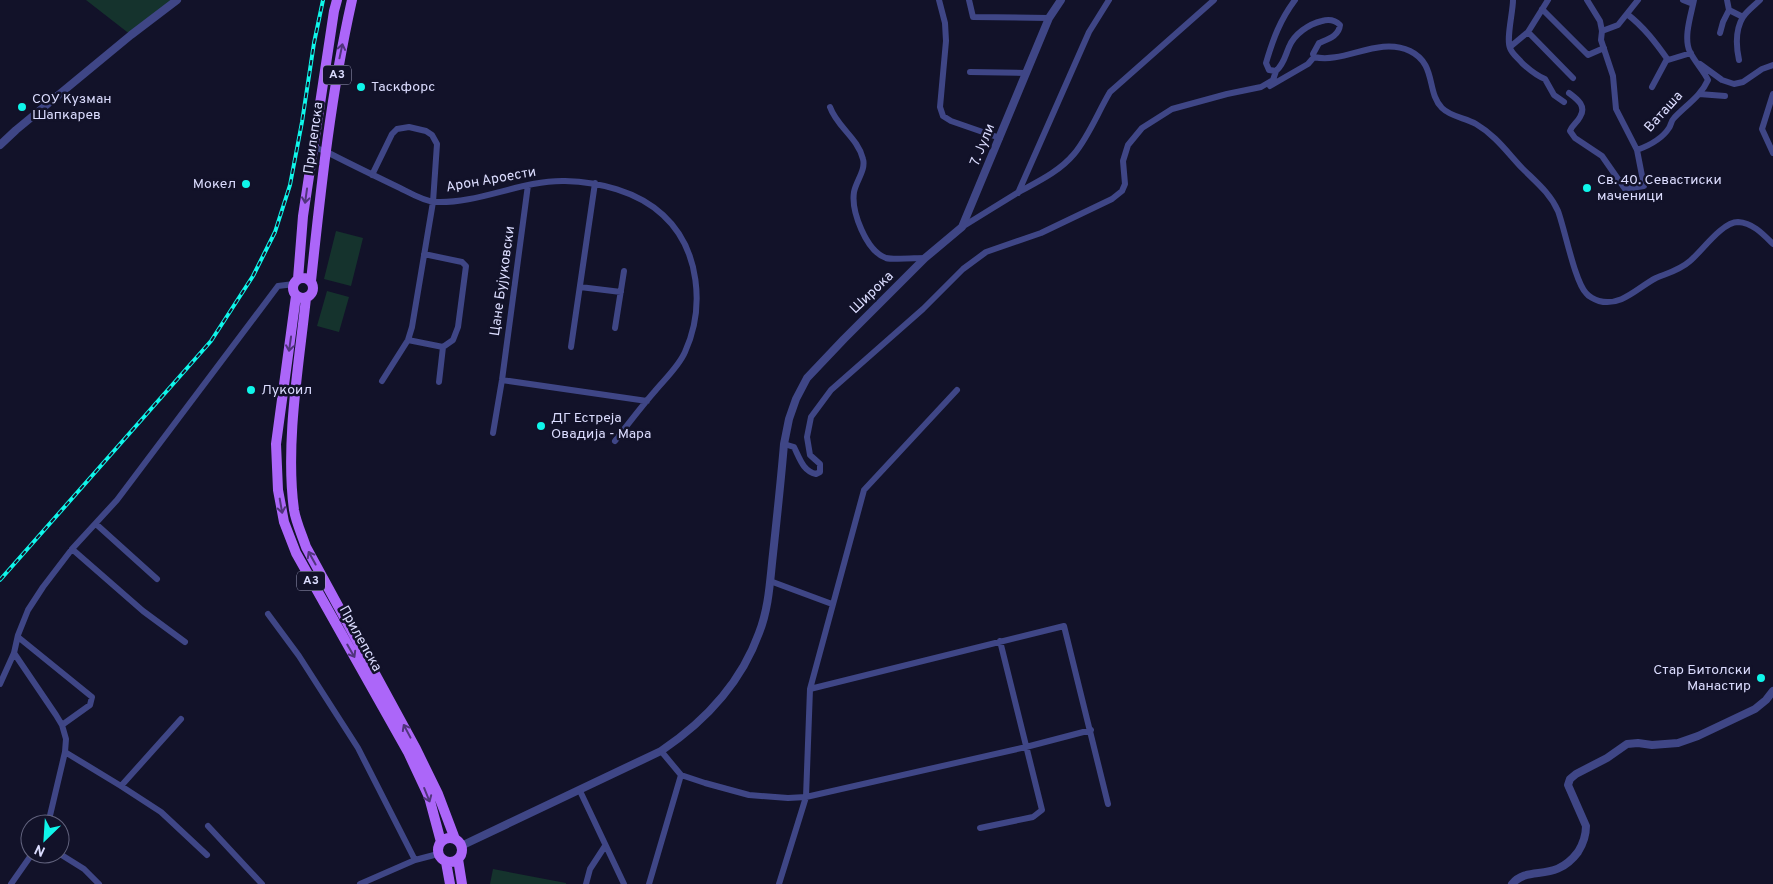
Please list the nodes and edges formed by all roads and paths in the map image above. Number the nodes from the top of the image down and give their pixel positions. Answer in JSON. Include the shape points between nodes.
{"nodes":[{"id":1,"x":177,"y":0,"type":"edge"},
{"id":2,"x":337,"y":0,"type":"edge"},
{"id":3,"x":352,"y":0,"type":"edge"},
{"id":4,"x":939,"y":0,"type":"edge"},
{"id":5,"x":969,"y":0,"type":"edge"},
{"id":6,"x":1061,"y":0,"type":"edge"},
{"id":7,"x":1109,"y":0,"type":"edge"},
{"id":8,"x":1214,"y":0,"type":"edge"},
{"id":9,"x":1295,"y":0,"type":"edge"},
{"id":10,"x":1513,"y":0,"type":"edge"},
{"id":11,"x":1548,"y":0,"type":"edge"},
{"id":12,"x":1586,"y":0,"type":"edge"},
{"id":13,"x":1638,"y":0,"type":"edge"},
{"id":14,"x":1683,"y":0,"type":"edge"},
{"id":15,"x":1727,"y":0,"type":"edge"},
{"id":16,"x":1760,"y":0,"type":"edge"},
{"id":17,"x":1694,"y":2,"type":"edge"},
{"id":18,"x":1542,"y":9,"type":"junction"},
{"id":19,"x":1729,"y":10,"type":"junction"},
{"id":20,"x":1627,"y":14,"type":"junction"},
{"id":21,"x":1743,"y":17,"type":"junction"},
{"id":22,"x":1049,"y":18,"type":"junction"},
{"id":23,"x":1602,"y":31,"type":"junction"},
{"id":24,"x":1528,"y":32,"type":"junction"},
{"id":25,"x":1720,"y":33,"type":"dead end"},
{"id":26,"x":1510,"y":47,"type":"junction"},
{"id":27,"x":1604,"y":48,"type":"junction"},
{"id":28,"x":1690,"y":53,"type":"junction"},
{"id":29,"x":1314,"y":57,"type":"junction"},
{"id":30,"x":1667,"y":59,"type":"junction"},
{"id":31,"x":1695,"y":60,"type":"junction"},
{"id":32,"x":1739,"y":60,"type":"dead end"},
{"id":33,"x":1773,"y":65,"type":"edge"},
{"id":34,"x":1276,"y":71,"type":"junction"},
{"id":35,"x":970,"y":72,"type":"dead end"},
{"id":36,"x":1026,"y":73,"type":"junction"},
{"id":37,"x":1573,"y":78,"type":"dead end"},
{"id":38,"x":1261,"y":87,"type":"junction"},
{"id":39,"x":1652,"y":87,"type":"dead end"},
{"id":40,"x":1569,"y":93,"type":"dead end"},
{"id":41,"x":1699,"y":94,"type":"junction"},
{"id":42,"x":1773,"y":94,"type":"edge"},
{"id":43,"x":1725,"y":96,"type":"dead end"},
{"id":44,"x":1564,"y":102,"type":"dead end"},
{"id":45,"x":1771,"y":106,"type":"edge"},
{"id":46,"x":830,"y":107,"type":"dead end"},
{"id":47,"x":1000,"y":138,"type":"junction"},
{"id":48,"x":0,"y":145,"type":"edge"},
{"id":49,"x":313,"y":147,"type":"junction"},
{"id":50,"x":1636,"y":150,"type":"junction"},
{"id":51,"x":325,"y":151,"type":"junction"},
{"id":52,"x":1773,"y":151,"type":"edge"},
{"id":53,"x":372,"y":174,"type":"junction"},
{"id":54,"x":595,"y":183,"type":"junction"},
{"id":55,"x":528,"y":185,"type":"junction"},
{"id":56,"x":1018,"y":193,"type":"junction"},
{"id":57,"x":432,"y":202,"type":"junction"},
{"id":58,"x":962,"y":227,"type":"junction"},
{"id":59,"x":1773,"y":244,"type":"edge"},
{"id":60,"x":424,"y":254,"type":"junction"},
{"id":61,"x":925,"y":258,"type":"junction"},
{"id":62,"x":624,"y":271,"type":"dead end"},
{"id":63,"x":311,"y":281,"type":"junction"},
{"id":64,"x":296,"y":282,"type":"junction"},
{"id":65,"x":580,"y":287,"type":"junction"},
{"id":66,"x":621,"y":292,"type":"junction"},
{"id":67,"x":301,"y":297,"type":"junction"},
{"id":68,"x":615,"y":328,"type":"dead end"},
{"id":69,"x":408,"y":340,"type":"junction"},
{"id":70,"x":443,"y":347,"type":"junction"},
{"id":71,"x":572,"y":347,"type":"dead end"},
{"id":72,"x":502,"y":380,"type":"junction"},
{"id":73,"x":382,"y":381,"type":"dead end"},
{"id":74,"x":439,"y":382,"type":"dead end"},
{"id":75,"x":957,"y":390,"type":"dead end"},
{"id":76,"x":647,"y":401,"type":"junction"},
{"id":77,"x":493,"y":433,"type":"dead end"},
{"id":78,"x":615,"y":441,"type":"dead end"},
{"id":79,"x":784,"y":444,"type":"junction"},
{"id":80,"x":96,"y":524,"type":"junction"},
{"id":81,"x":72,"y":549,"type":"junction"},
{"id":82,"x":157,"y":579,"type":"dead end"},
{"id":83,"x":770,"y":581,"type":"junction"},
{"id":84,"x":832,"y":604,"type":"junction"},
{"id":85,"x":268,"y":614,"type":"dead end"},
{"id":86,"x":18,"y":637,"type":"junction"},
{"id":87,"x":1000,"y":641,"type":"junction"},
{"id":88,"x":185,"y":642,"type":"dead end"},
{"id":89,"x":14,"y":653,"type":"junction"},
{"id":90,"x":0,"y":684,"type":"edge"},
{"id":91,"x":810,"y":689,"type":"junction"},
{"id":92,"x":1773,"y":691,"type":"edge"},
{"id":93,"x":181,"y":719,"type":"dead end"},
{"id":94,"x":62,"y":725,"type":"junction"},
{"id":95,"x":1091,"y":730,"type":"junction"},
{"id":96,"x":1026,"y":747,"type":"junction"},
{"id":97,"x":65,"y":752,"type":"junction"},
{"id":98,"x":661,"y":752,"type":"junction"},
{"id":99,"x":681,"y":775,"type":"junction"},
{"id":100,"x":121,"y":786,"type":"junction"},
{"id":101,"x":580,"y":791,"type":"junction"},
{"id":102,"x":806,"y":797,"type":"junction"},
{"id":103,"x":1108,"y":804,"type":"dead end"},
{"id":104,"x":50,"y":814,"type":"edge"},
{"id":105,"x":208,"y":826,"type":"dead end"},
{"id":106,"x":980,"y":828,"type":"dead end"},
{"id":107,"x":441,"y":842,"type":"junction"},
{"id":108,"x":458,"y":843,"type":"junction"},
{"id":109,"x":605,"y":846,"type":"junction"},
{"id":110,"x":207,"y":855,"type":"dead end"},
{"id":111,"x":442,"y":858,"type":"junction"},
{"id":112,"x":458,"y":859,"type":"junction"},
{"id":113,"x":415,"y":860,"type":"junction"},
{"id":114,"x":70,"y":861,"type":"edge"},
{"id":115,"x":25,"y":864,"type":"edge"},
{"id":116,"x":13,"y":883,"type":"edge"},
{"id":117,"x":99,"y":884,"type":"edge"},
{"id":118,"x":262,"y":884,"type":"edge"},
{"id":119,"x":360,"y":884,"type":"edge"},
{"id":120,"x":450,"y":884,"type":"edge"},
{"id":121,"x":462,"y":884,"type":"edge"},
{"id":122,"x":586,"y":884,"type":"edge"},
{"id":123,"x":624,"y":884,"type":"edge"},
{"id":124,"x":649,"y":884,"type":"edge"},
{"id":125,"x":779,"y":884,"type":"edge"},
{"id":126,"x":1512,"y":884,"type":"edge"}],
"edges":[{"from":1,"to":48,"type":"street"},
{"from":2,"to":49,"type":"main road","name":"Прилепска","number":"A3"},
{"from":51,"to":3,"type":"main road","name":"Прилепска","number":"A3","one_way":true,"via":[[339,57]]},
{"from":4,"to":47,"type":"street","via":[[946,32],[940,107],[943,116]]},
{"from":5,"to":22,"type":"street","via":[[973,17]]},
{"from":6,"to":22,"type":"street","name":"7. Јули"},
{"from":7,"to":56,"type":"street","via":[[1089,32]]},
{"from":8,"to":56,"type":"street","name":"Широка","via":[[1110,92],[1073,156],[1046,178]]},
{"from":9,"to":34,"type":"street","via":[[1283,16],[1266,64],[1269,70]]},
{"from":10,"to":26,"type":"street","via":[[1508,38]]},
{"from":11,"to":18,"type":"street"},
{"from":12,"to":23,"type":"street","via":[[1600,20]]},
{"from":13,"to":20,"type":"street"},
{"from":14,"to":17,"type":"street"},
{"from":15,"to":19,"type":"street"},
{"from":16,"to":21,"type":"street"},
{"from":17,"to":28,"type":"street","via":[[1689,29]]},
{"from":18,"to":24,"type":"street"},
{"from":18,"to":27,"type":"street","via":[[1588,55]]},
{"from":19,"to":21,"type":"street"},
{"from":19,"to":25,"type":"street"},
{"from":20,"to":23,"type":"street","via":[[1618,25]]},
{"from":20,"to":30,"type":"street","via":[[1637,21]]},
{"from":21,"to":32,"type":"street","via":[[1737,34]]},
{"from":22,"to":36,"type":"street","name":"7. Јули"},
{"from":23,"to":27,"type":"street"},
{"from":24,"to":26,"type":"street"},
{"from":24,"to":37,"type":"street"},
{"from":26,"to":44,"type":"street","via":[[1515,56],[1535,76],[1545,79],[1554,95]]},
{"from":27,"to":50,"type":"street","via":[[1613,76],[1616,109]]},
{"from":28,"to":30,"type":"street"},
{"from":28,"to":31,"type":"street","name":"Ваташа"},
{"from":29,"to":34,"type":"street","via":[[1319,43],[1337,34],[1340,25],[1336,21],[1320,21],[1299,33],[1290,44],[1283,65]]},
{"from":29,"to":38,"type":"street","via":[[1273,85]]},
{"from":29,"to":59,"type":"street","via":[[1322,59],[1391,46],[1418,55],[1430,73],[1436,100],[1443,110],[1474,122],[1491,134],[1546,190],[1557,210],[1579,282],[1586,294],[1597,301],[1608,302],[1635,294],[1657,278],[1680,268],[1729,224],[1747,224]]},
{"from":30,"to":39,"type":"street"},
{"from":31,"to":33,"type":"street","via":[[1722,80],[1734,84]]},
{"from":31,"to":41,"type":"street","name":"Ваташа","via":[[1708,80]]},
{"from":34,"to":38,"type":"street","via":[[1273,80]]},
{"from":35,"to":36,"type":"street"},
{"from":36,"to":47,"type":"street","name":"7. Јули"},
{"from":38,"to":79,"type":"street","via":[[1172,109],[1157,118],[1142,128],[1128,145],[1123,161],[1125,184],[1112,199],[1041,233],[986,252],[963,269],[831,390],[810,417],[807,437],[810,455],[820,464],[820,472],[816,474],[804,468],[794,448]]},
{"from":40,"to":50,"type":"street","via":[[1580,101],[1582,108],[1581,116],[1570,131],[1602,156],[1625,189],[1644,186]]},
{"from":41,"to":43,"type":"street"},
{"from":41,"to":50,"type":"street","name":"Ваташа","via":[[1672,119],[1667,131],[1649,146]]},
{"from":42,"to":45,"type":"street"},
{"from":45,"to":52,"type":"street","via":[[1762,129]]},
{"from":46,"to":61,"type":"street","via":[[863,156],[854,193],[855,210],[865,236],[886,258]]},
{"from":47,"to":58,"type":"street","name":"7. Јули"},
{"from":49,"to":51,"type":"street","name":"Арон Ароести"},
{"from":49,"to":64,"type":"main road","name":"Прилепска","number":"A3","one_way":true},
{"from":51,"to":53,"type":"street","name":"Арон Ароести"},
{"from":51,"to":63,"type":"main road","name":"Прилепска","number":"A3"},
{"from":53,"to":57,"type":"street","name":"Арон Ароести"},
{"from":53,"to":57,"type":"street","via":[[392,134],[398,129],[409,127],[426,131],[437,144]]},
{"from":54,"to":55,"type":"street","name":"Арон Ароести","via":[[563,181]]},
{"from":54,"to":65,"type":"street"},
{"from":54,"to":76,"type":"street","name":"Арон Ароести","via":[[624,192],[663,215],[681,237],[693,264],[697,293],[694,326],[684,353]]},
{"from":55,"to":57,"type":"street","name":"Арон Ароести","via":[[453,201]]},
{"from":55,"to":72,"type":"street","name":"Цане Бујуковски"},
{"from":56,"to":58,"type":"street","name":"Широка"},
{"from":57,"to":60,"type":"street"},
{"from":58,"to":61,"type":"street","name":"Широка"},
{"from":60,"to":69,"type":"street"},
{"from":60,"to":70,"type":"street","via":[[462,262],[466,266],[458,327],[453,340]]},
{"from":61,"to":79,"type":"street","name":"Широка","via":[[807,378],[789,419]]},
{"from":62,"to":66,"type":"street"},
{"from":63,"to":64,"type":"main road","via":[[304,278]]},
{"from":63,"to":67,"type":"main road","number":"A3","via":[[313,291]]},
{"from":64,"to":67,"type":"main road","number":"A3","via":[[293,291]]},
{"from":64,"to":80,"type":"street","via":[[278,286]]},
{"from":65,"to":66,"type":"street"},
{"from":65,"to":71,"type":"street"},
{"from":66,"to":68,"type":"street"},
{"from":67,"to":107,"type":"main road","name":"Прилепска","number":"A3","one_way":true,"via":[[276,444],[278,490],[284,522],[296,553],[408,752],[429,798]]},
{"from":108,"to":67,"type":"main road","name":"Прилепска","number":"A3","one_way":true,"via":[[416,749],[306,547],[295,512],[291,478]]},
{"from":69,"to":70,"type":"street"},
{"from":69,"to":73,"type":"street"},
{"from":70,"to":74,"type":"street"},
{"from":72,"to":76,"type":"street"},
{"from":72,"to":77,"type":"street","name":"Цане Бујуковски"},
{"from":75,"to":84,"type":"street","via":[[864,490]]},
{"from":76,"to":78,"type":"street","name":"Арон Ароести"},
{"from":79,"to":83,"type":"street","name":"Широка"},
{"from":80,"to":81,"type":"street"},
{"from":80,"to":82,"type":"street"},
{"from":81,"to":86,"type":"street","via":[[28,610]]},
{"from":81,"to":88,"type":"street","via":[[143,611]]},
{"from":83,"to":84,"type":"street"},
{"from":83,"to":98,"type":"street","name":"Широка","via":[[760,632],[744,667],[713,709]]},
{"from":84,"to":91,"type":"street"},
{"from":85,"to":113,"type":"street","via":[[358,748]]},
{"from":86,"to":89,"type":"street"},
{"from":86,"to":94,"type":"street","via":[[92,696],[90,705]]},
{"from":87,"to":91,"type":"street"},
{"from":87,"to":95,"type":"street","via":[[1064,626]]},
{"from":87,"to":96,"type":"street"},
{"from":89,"to":90,"type":"street"},
{"from":89,"to":94,"type":"street"},
{"from":91,"to":102,"type":"street"},
{"from":92,"to":126,"type":"street","via":[[1755,709],[1698,736],[1678,743],[1627,744],[1576,774],[1568,785],[1586,826],[1581,847],[1564,869],[1520,877]]},
{"from":93,"to":100,"type":"street"},
{"from":94,"to":97,"type":"street"},
{"from":95,"to":96,"type":"street"},
{"from":95,"to":103,"type":"street"},
{"from":96,"to":102,"type":"street"},
{"from":96,"to":106,"type":"street","via":[[1042,810],[1033,817]]},
{"from":97,"to":100,"type":"street"},
{"from":97,"to":104,"type":"street"},
{"from":98,"to":99,"type":"street"},
{"from":98,"to":101,"type":"street","name":"Широка"},
{"from":99,"to":102,"type":"street","via":[[749,794]]},
{"from":99,"to":124,"type":"street"},
{"from":100,"to":110,"type":"street","via":[[161,812]]},
{"from":101,"to":108,"type":"street","name":"Широка"},
{"from":101,"to":109,"type":"street"},
{"from":102,"to":125,"type":"street"},
{"from":105,"to":118,"type":"street"},
{"from":107,"to":108,"type":"main road","via":[[448,838]]},
{"from":107,"to":111,"type":"main road","number":"A3","via":[[438,847]]},
{"from":108,"to":112,"type":"main road","via":[[461,853]]},
{"from":109,"to":122,"type":"street","via":[[590,869]]},
{"from":109,"to":123,"type":"street"},
{"from":111,"to":112,"type":"main road","via":[[452,862]]},
{"from":111,"to":113,"type":"street"},
{"from":111,"to":120,"type":"main road","number":"A3"},
{"from":112,"to":121,"type":"main road"},
{"from":113,"to":119,"type":"street"},
{"from":114,"to":117,"type":"street"},
{"from":115,"to":116,"type":"street"}]}
